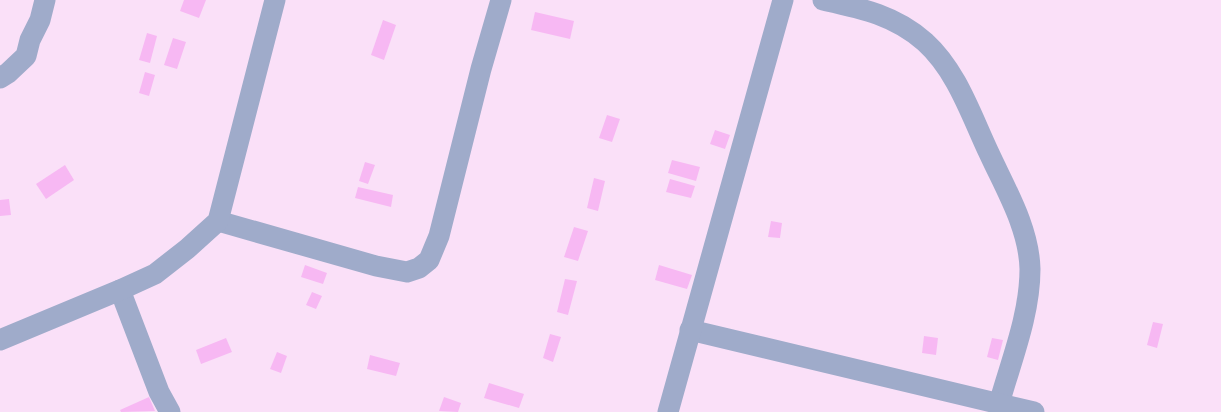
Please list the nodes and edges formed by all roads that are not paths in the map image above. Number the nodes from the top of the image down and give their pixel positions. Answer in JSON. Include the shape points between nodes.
{"nodes":[{"id":1,"x":45,"y":0,"type":"edge"},
{"id":2,"x":275,"y":0,"type":"edge"},
{"id":3,"x":501,"y":0,"type":"edge"},
{"id":4,"x":783,"y":0,"type":"edge"},
{"id":5,"x":823,"y":0,"type":"edge"},
{"id":6,"x":0,"y":78,"type":"edge"},
{"id":7,"x":218,"y":221,"type":"junction"},
{"id":8,"x":120,"y":290,"type":"junction"},
{"id":9,"x":690,"y":330,"type":"junction"},
{"id":10,"x":0,"y":340,"type":"edge"},
{"id":11,"x":999,"y":404,"type":"junction"},
{"id":12,"x":170,"y":412,"type":"edge"},
{"id":13,"x":668,"y":412,"type":"edge"},
{"id":14,"x":1034,"y":412,"type":"edge"}],
"edges":[{"from":1,"to":6,"type":"street","via":[[26,56]]},
{"from":2,"to":7,"type":"street"},
{"from":3,"to":7,"type":"street","via":[[439,236],[430,260],[419,268],[407,272],[376,266]]},
{"from":4,"to":9,"type":"street"},
{"from":5,"to":11,"type":"street","via":[[864,8],[896,22],[925,42],[937,55],[957,84],[1020,220],[1030,268],[1028,300]]},
{"from":7,"to":8,"type":"street","via":[[155,274]]},
{"from":8,"to":10,"type":"street"},
{"from":8,"to":12,"type":"street","via":[[159,392]]},
{"from":9,"to":11,"type":"street"},
{"from":9,"to":13,"type":"street"},
{"from":11,"to":14,"type":"street"}]}
